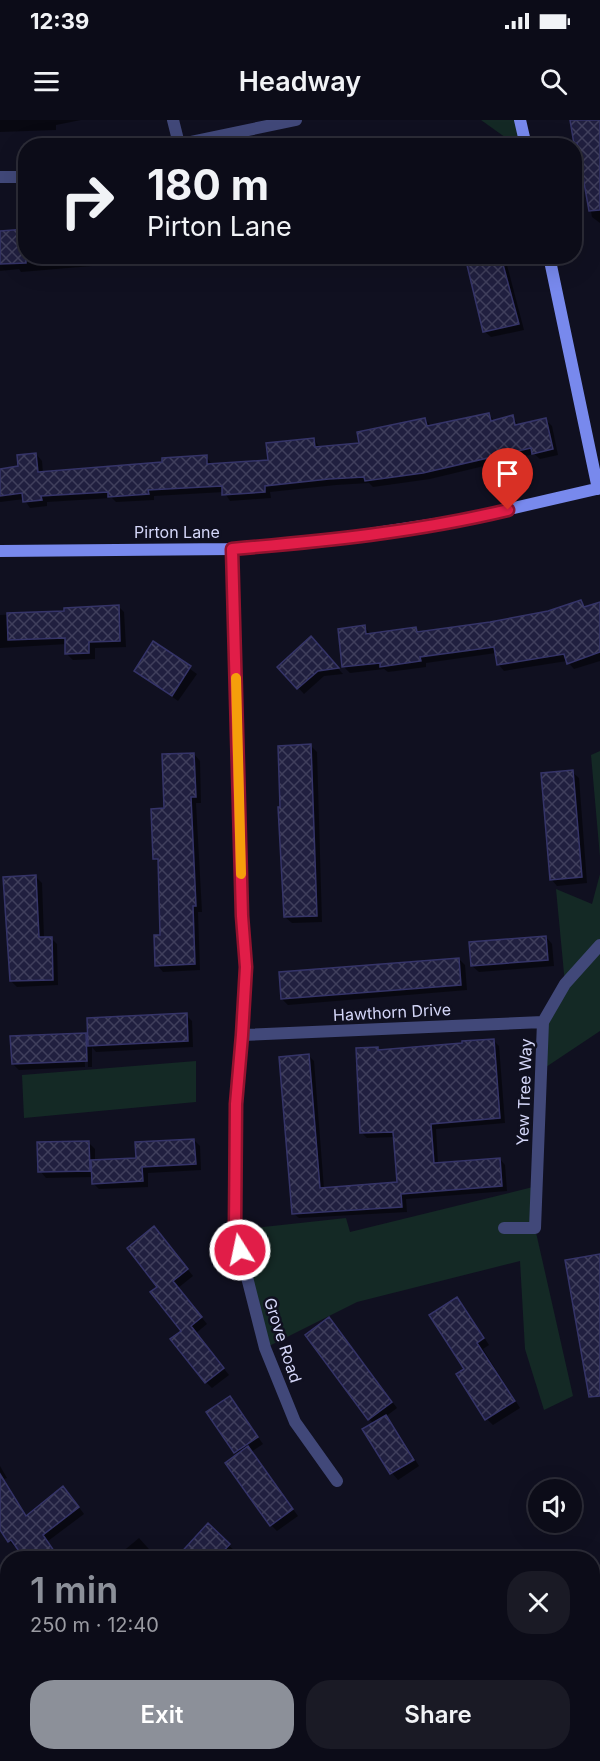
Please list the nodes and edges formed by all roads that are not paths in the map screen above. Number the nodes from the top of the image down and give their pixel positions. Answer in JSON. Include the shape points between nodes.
{"nodes":[{"id":1,"x":173,"y":120,"type":"edge"},
{"id":2,"x":296,"y":120,"type":"edge"},
{"id":3,"x":520,"y":120,"type":"edge"},
{"id":4,"x":174,"y":138,"type":"edge"},
{"id":5,"x":209,"y":138,"type":"edge"},
{"id":6,"x":524,"y":138,"type":"edge"},
{"id":7,"x":0,"y":177,"type":"edge"},
{"id":8,"x":18,"y":177,"type":"edge"},
{"id":9,"x":551,"y":264,"type":"edge"},
{"id":10,"x":599,"y":489,"type":"edge"},
{"id":11,"x":232,"y":549,"type":"junction"},
{"id":12,"x":0,"y":551,"type":"edge"},
{"id":13,"x":600,"y":945,"type":"edge"},
{"id":14,"x":543,"y":1022,"type":"junction"},
{"id":15,"x":242,"y":1035,"type":"junction"},
{"id":16,"x":504,"y":1228,"type":"dead end"},
{"id":17,"x":337,"y":1481,"type":"dead end"}],
"edges":[{"from":1,"to":4,"type":"street"},
{"from":2,"to":5,"type":"street"},
{"from":3,"to":6,"type":"street"},
{"from":7,"to":8,"type":"street"},
{"from":9,"to":10,"type":"street"},
{"from":10,"to":11,"type":"street","name":"Pirton Lane","via":[[462,520],[324,541]]},
{"from":11,"to":12,"type":"street","name":"Pirton Lane"},
{"from":11,"to":15,"type":"street","name":"Grove Road","via":[[246,967]]},
{"from":13,"to":14,"type":"street","name":"Yew Tree Way","via":[[565,984]]},
{"from":14,"to":15,"type":"street","name":"Hawthorn Drive"},
{"from":14,"to":16,"type":"street","name":"Yew Tree Way","via":[[536,1228]]},
{"from":15,"to":17,"type":"street","name":"Grove Road","via":[[236,1104],[235,1230],[266,1348],[295,1422]]}]}
